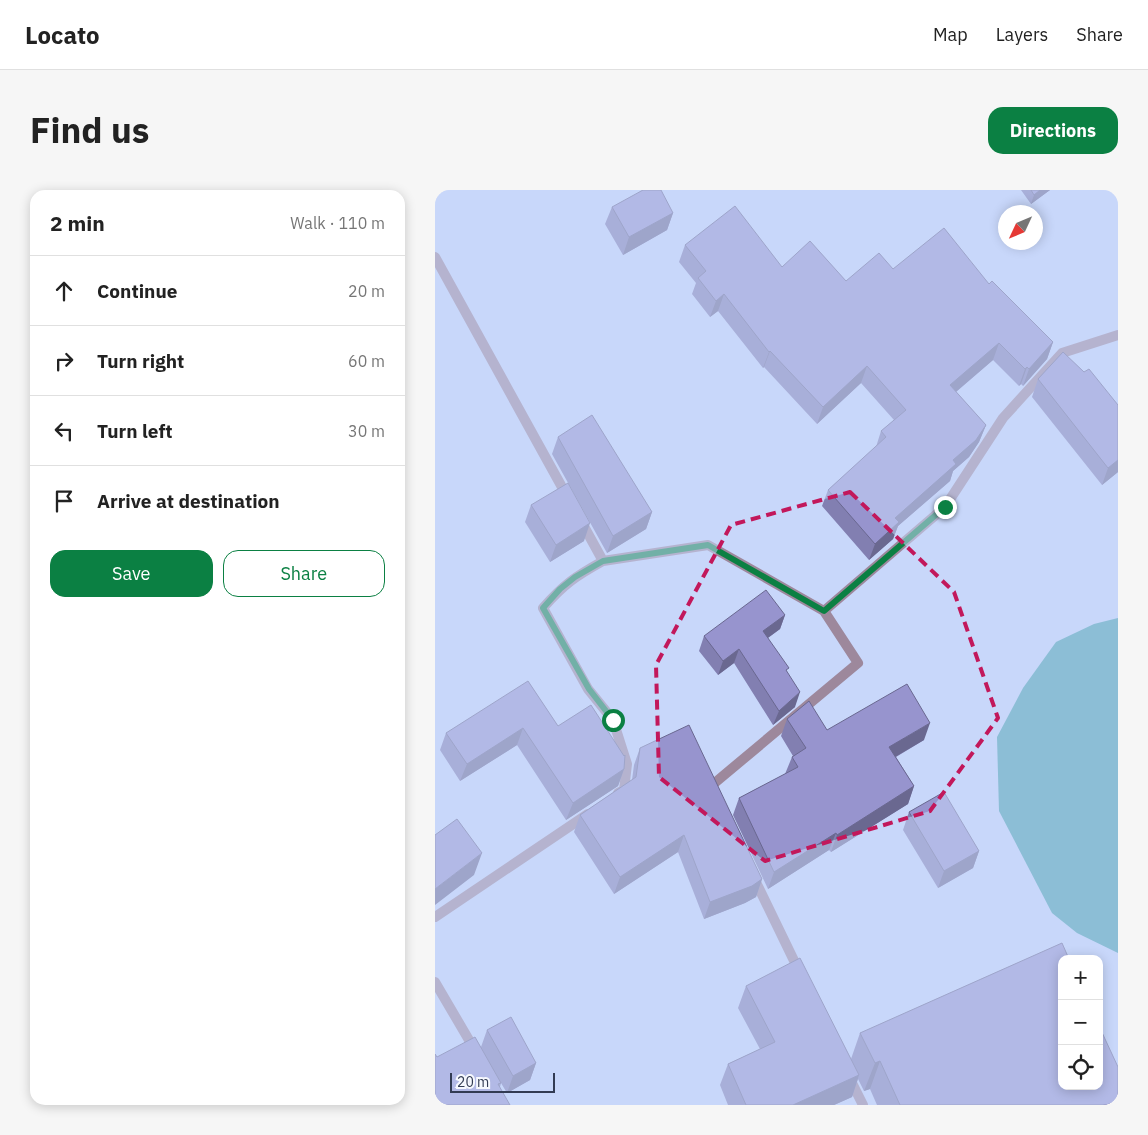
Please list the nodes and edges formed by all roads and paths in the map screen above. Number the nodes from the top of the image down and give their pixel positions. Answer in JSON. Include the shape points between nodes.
{"nodes":[{"id":1,"x":435,"y":256,"type":"edge"},
{"id":2,"x":1118,"y":335,"type":"edge"},
{"id":3,"x":603,"y":561,"type":"junction"},
{"id":4,"x":824,"y":611,"type":"junction"},
{"id":5,"x":719,"y":804,"type":"edge"},
{"id":6,"x":749,"y":866,"type":"edge"},
{"id":7,"x":435,"y":917,"type":"edge"},
{"id":8,"x":803,"y":981,"type":"edge"},
{"id":9,"x":435,"y":982,"type":"edge"},
{"id":10,"x":482,"y":1064,"type":"edge"},
{"id":11,"x":846,"y":1070,"type":"edge"},
{"id":12,"x":863,"y":1105,"type":"edge"}],
"edges":[{"from":1,"to":3,"type":"street"},
{"from":2,"to":4,"type":"street","via":[[1062,353],[1003,418],[945,507]]},
{"from":3,"to":4,"type":"street","via":[[708,545]]},
{"from":3,"to":7,"type":"street","via":[[575,577],[543,608],[589,689],[613,720],[627,764],[624,790]]},
{"from":4,"to":5,"type":"street","via":[[858,663],[711,786]]},
{"from":6,"to":8,"type":"street"},
{"from":9,"to":10,"type":"street"},
{"from":11,"to":12,"type":"street"}]}
